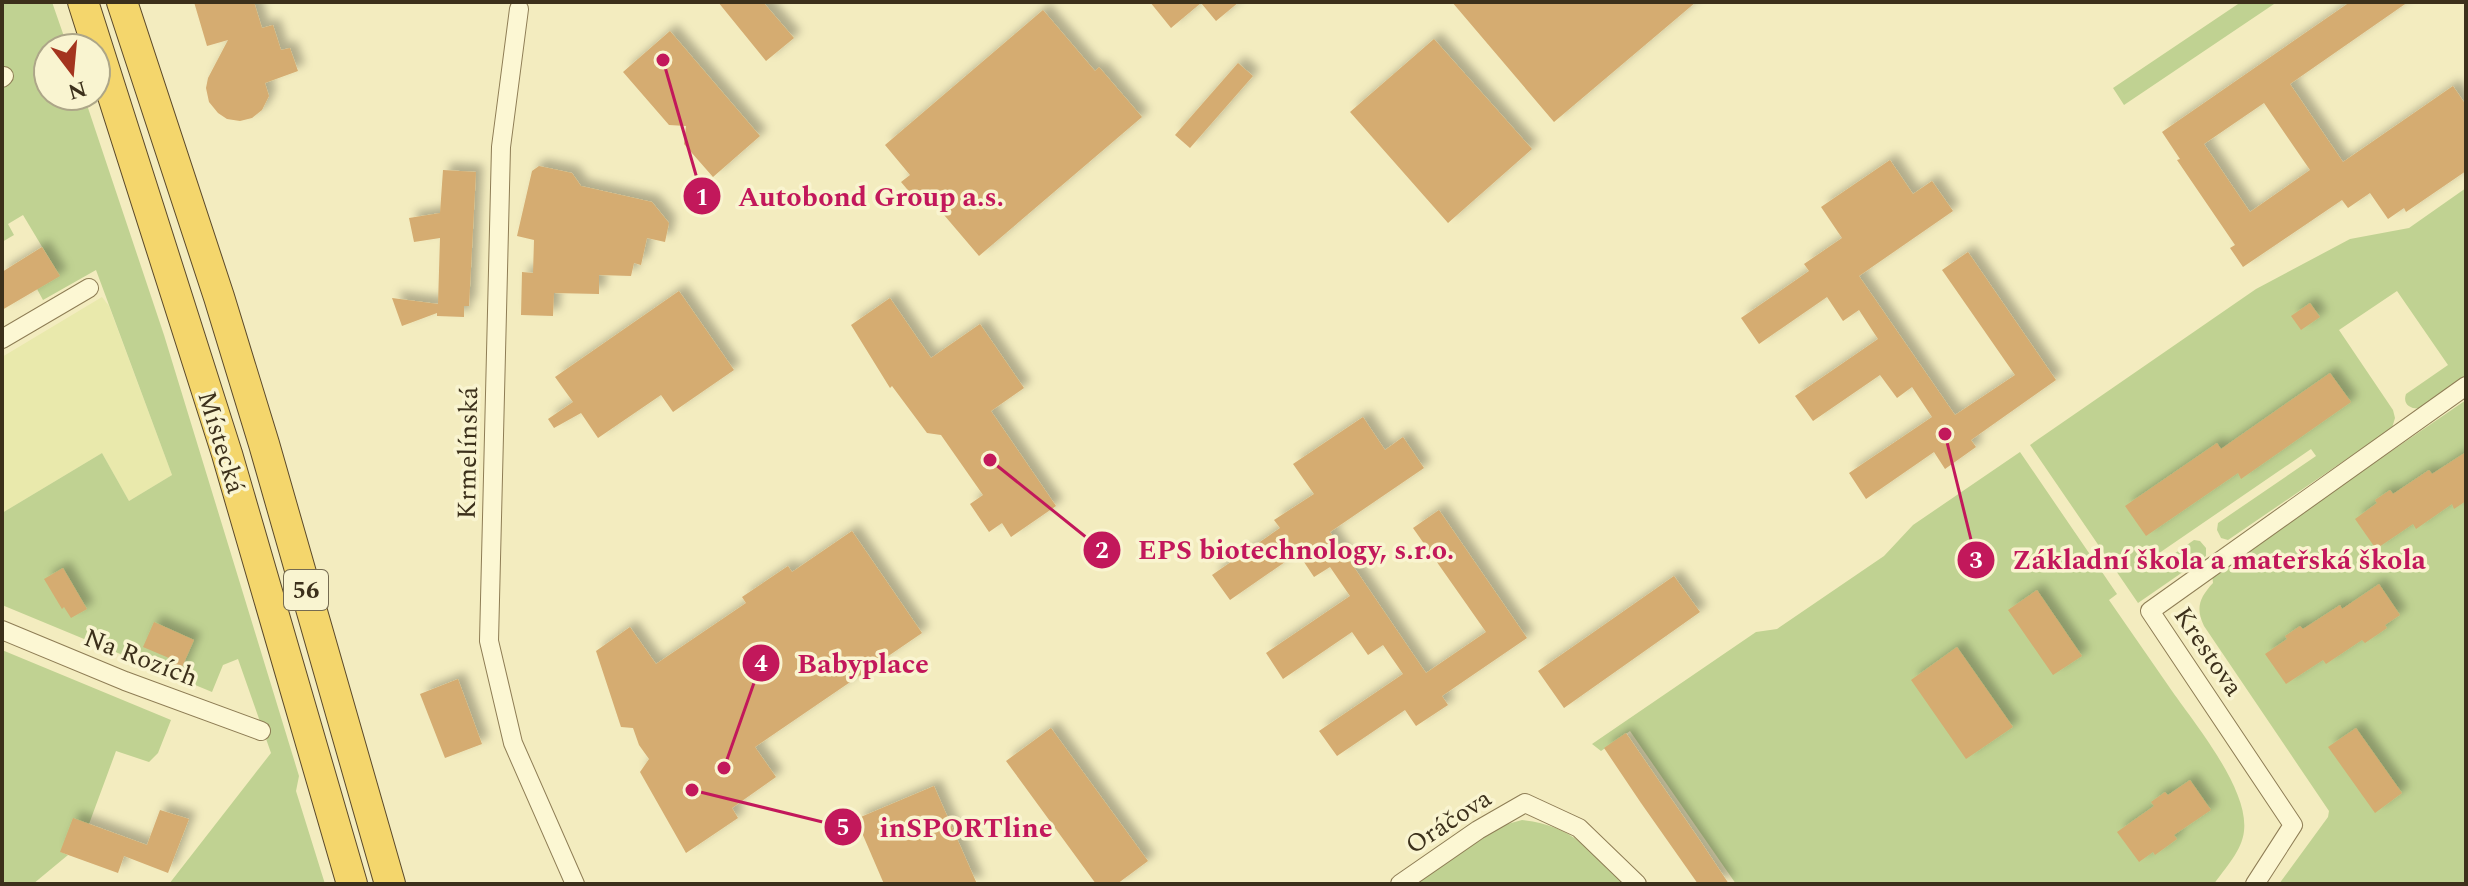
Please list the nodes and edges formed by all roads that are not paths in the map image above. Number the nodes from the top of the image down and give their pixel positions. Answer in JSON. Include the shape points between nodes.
{"nodes":[{"id":1,"x":83,"y":2,"type":"edge"},
{"id":2,"x":122,"y":2,"type":"edge"},
{"id":3,"x":522,"y":4,"type":"edge"},
{"id":4,"x":89,"y":288,"type":"dead end"},
{"id":5,"x":2,"y":339,"type":"edge"},
{"id":6,"x":2466,"y":386,"type":"edge"},
{"id":7,"x":2,"y":630,"type":"edge"},
{"id":8,"x":261,"y":731,"type":"dead end"},
{"id":9,"x":352,"y":884,"type":"edge"},
{"id":10,"x":390,"y":884,"type":"edge"},
{"id":11,"x":575,"y":884,"type":"edge"},
{"id":12,"x":1400,"y":884,"type":"edge"},
{"id":13,"x":1637,"y":884,"type":"edge"},
{"id":14,"x":2255,"y":884,"type":"edge"}],
"edges":[{"from":1,"to":9,"type":"highway","name":"Místecká","number":"56","via":[[227,454]]},
{"from":2,"to":10,"type":"highway","name":"Místecká","number":"56","via":[[219,297]]},
{"from":3,"to":11,"type":"street","name":"Krmelínská","via":[[501,147],[489,641],[513,743]]},
{"from":4,"to":5,"type":"street"},
{"from":6,"to":14,"type":"street","name":"Krestova","via":[[2150,611],[2293,825]]},
{"from":7,"to":8,"type":"street","name":"Na Rozích"},
{"from":12,"to":13,"type":"street","name":"Oráčova","via":[[1525,803],[1579,828]]}]}
